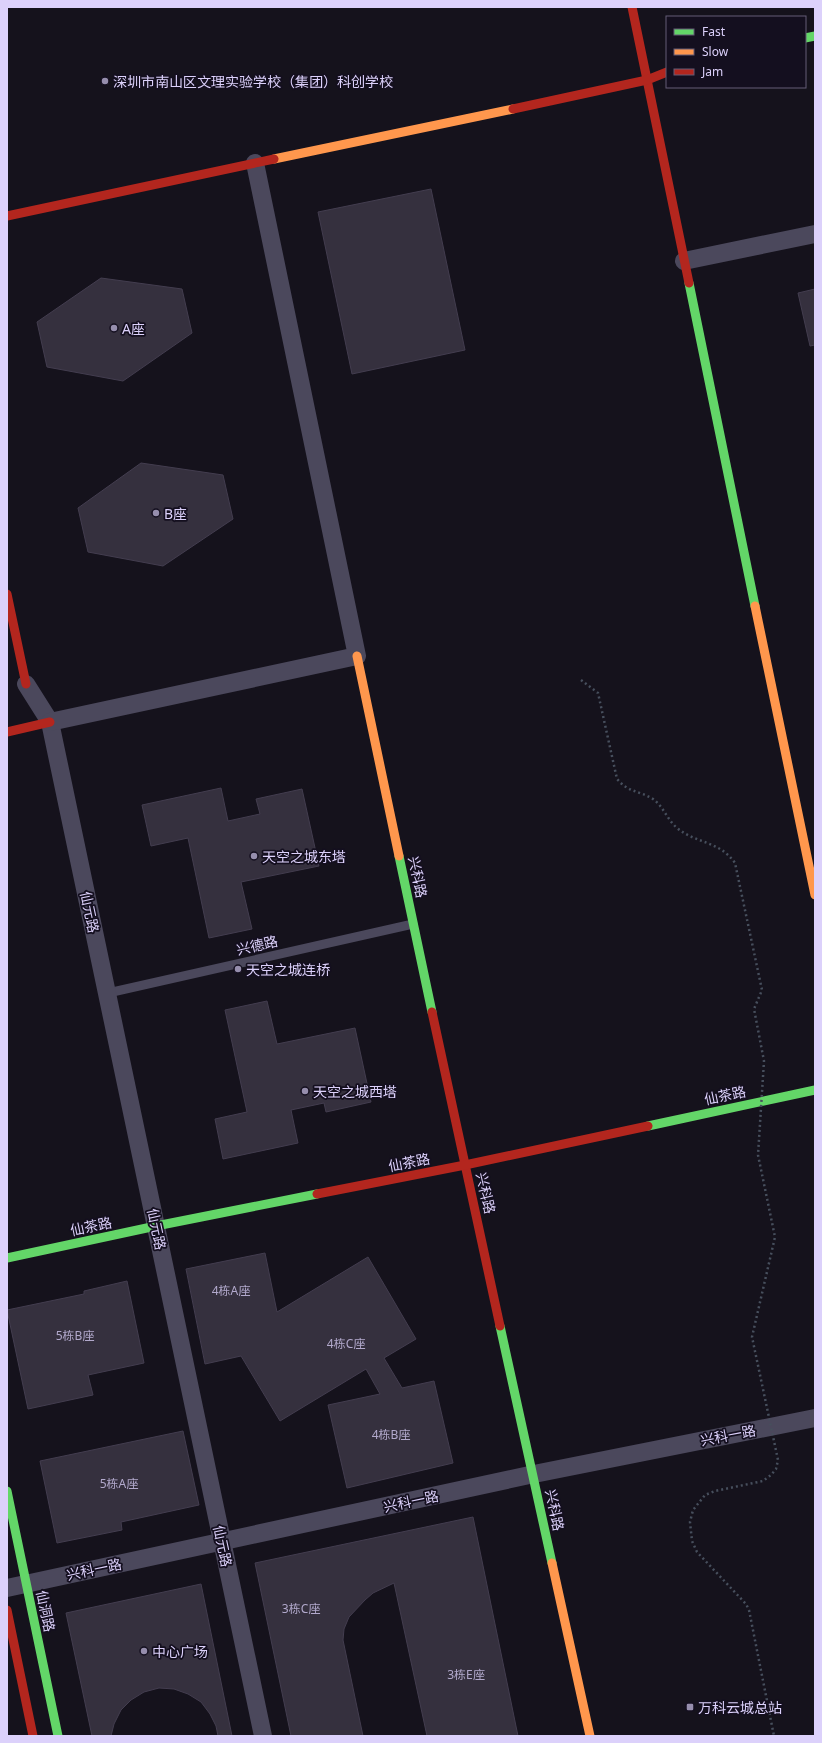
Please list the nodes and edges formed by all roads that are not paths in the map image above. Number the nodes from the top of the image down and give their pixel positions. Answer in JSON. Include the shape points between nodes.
{"nodes":[{"id":1,"x":632,"y":7,"type":"edge"},
{"id":2,"x":666,"y":72,"type":"edge"},
{"id":3,"x":647,"y":80,"type":"junction"},
{"id":4,"x":255,"y":163,"type":"junction"},
{"id":5,"x":7,"y":216,"type":"edge"},
{"id":6,"x":815,"y":234,"type":"edge"},
{"id":7,"x":684,"y":261,"type":"junction"},
{"id":8,"x":7,"y":594,"type":"edge"},
{"id":9,"x":357,"y":656,"type":"junction"},
{"id":10,"x":26,"y":684,"type":"joint"},
{"id":11,"x":50,"y":722,"type":"junction"},
{"id":12,"x":7,"y":732,"type":"edge"},
{"id":13,"x":811,"y":854,"type":"edge"},
{"id":14,"x":815,"y":895,"type":"edge"},
{"id":15,"x":413,"y":924,"type":"junction"},
{"id":16,"x":108,"y":993,"type":"junction"},
{"id":17,"x":815,"y":1090,"type":"edge"},
{"id":18,"x":465,"y":1165,"type":"junction"},
{"id":19,"x":156,"y":1226,"type":"junction"},
{"id":20,"x":7,"y":1258,"type":"edge"},
{"id":21,"x":815,"y":1418,"type":"edge"},
{"id":22,"x":534,"y":1474,"type":"junction"},
{"id":23,"x":7,"y":1491,"type":"edge"},
{"id":24,"x":222,"y":1541,"type":"junction"},
{"id":25,"x":26,"y":1584,"type":"junction"},
{"id":26,"x":7,"y":1588,"type":"edge"},
{"id":27,"x":7,"y":1610,"type":"edge"},
{"id":28,"x":34,"y":1736,"type":"edge"},
{"id":29,"x":58,"y":1736,"type":"edge"},
{"id":30,"x":263,"y":1736,"type":"edge"},
{"id":31,"x":590,"y":1736,"type":"edge"}],
"edges":[{"from":1,"to":3,"type":"street"},
{"from":2,"to":3,"type":"street"},
{"from":3,"to":4,"type":"street"},
{"from":3,"to":7,"type":"street"},
{"from":4,"to":5,"type":"street"},
{"from":4,"to":9,"type":"street"},
{"from":6,"to":7,"type":"street"},
{"from":7,"to":13,"type":"street"},
{"from":8,"to":10,"type":"street"},
{"from":9,"to":11,"type":"street"},
{"from":9,"to":15,"type":"street","name":"兴科路"},
{"from":10,"to":11,"type":"street"},
{"from":11,"to":12,"type":"street"},
{"from":11,"to":16,"type":"street","name":"仙元路"},
{"from":13,"to":14,"type":"street"},
{"from":15,"to":16,"type":"lane","name":"兴德路"},
{"from":15,"to":18,"type":"street","name":"兴科路"},
{"from":16,"to":19,"type":"street","name":"仙元路"},
{"from":17,"to":18,"type":"street","name":"仙茶路"},
{"from":18,"to":19,"type":"street","name":"仙茶路"},
{"from":18,"to":22,"type":"street","name":"兴科路"},
{"from":19,"to":20,"type":"street","name":"仙茶路"},
{"from":19,"to":24,"type":"street","name":"仙元路"},
{"from":21,"to":22,"type":"street","name":"兴科一路"},
{"from":22,"to":24,"type":"street","name":"兴科一路"},
{"from":22,"to":31,"type":"street","name":"兴科路"},
{"from":23,"to":25,"type":"street","name":"仙洞路"},
{"from":24,"to":25,"type":"street","name":"兴科一路"},
{"from":24,"to":30,"type":"street","name":"仙元路"},
{"from":25,"to":26,"type":"street","name":"兴科一路"},
{"from":25,"to":29,"type":"street","name":"仙洞路"},
{"from":27,"to":28,"type":"street"}]}
